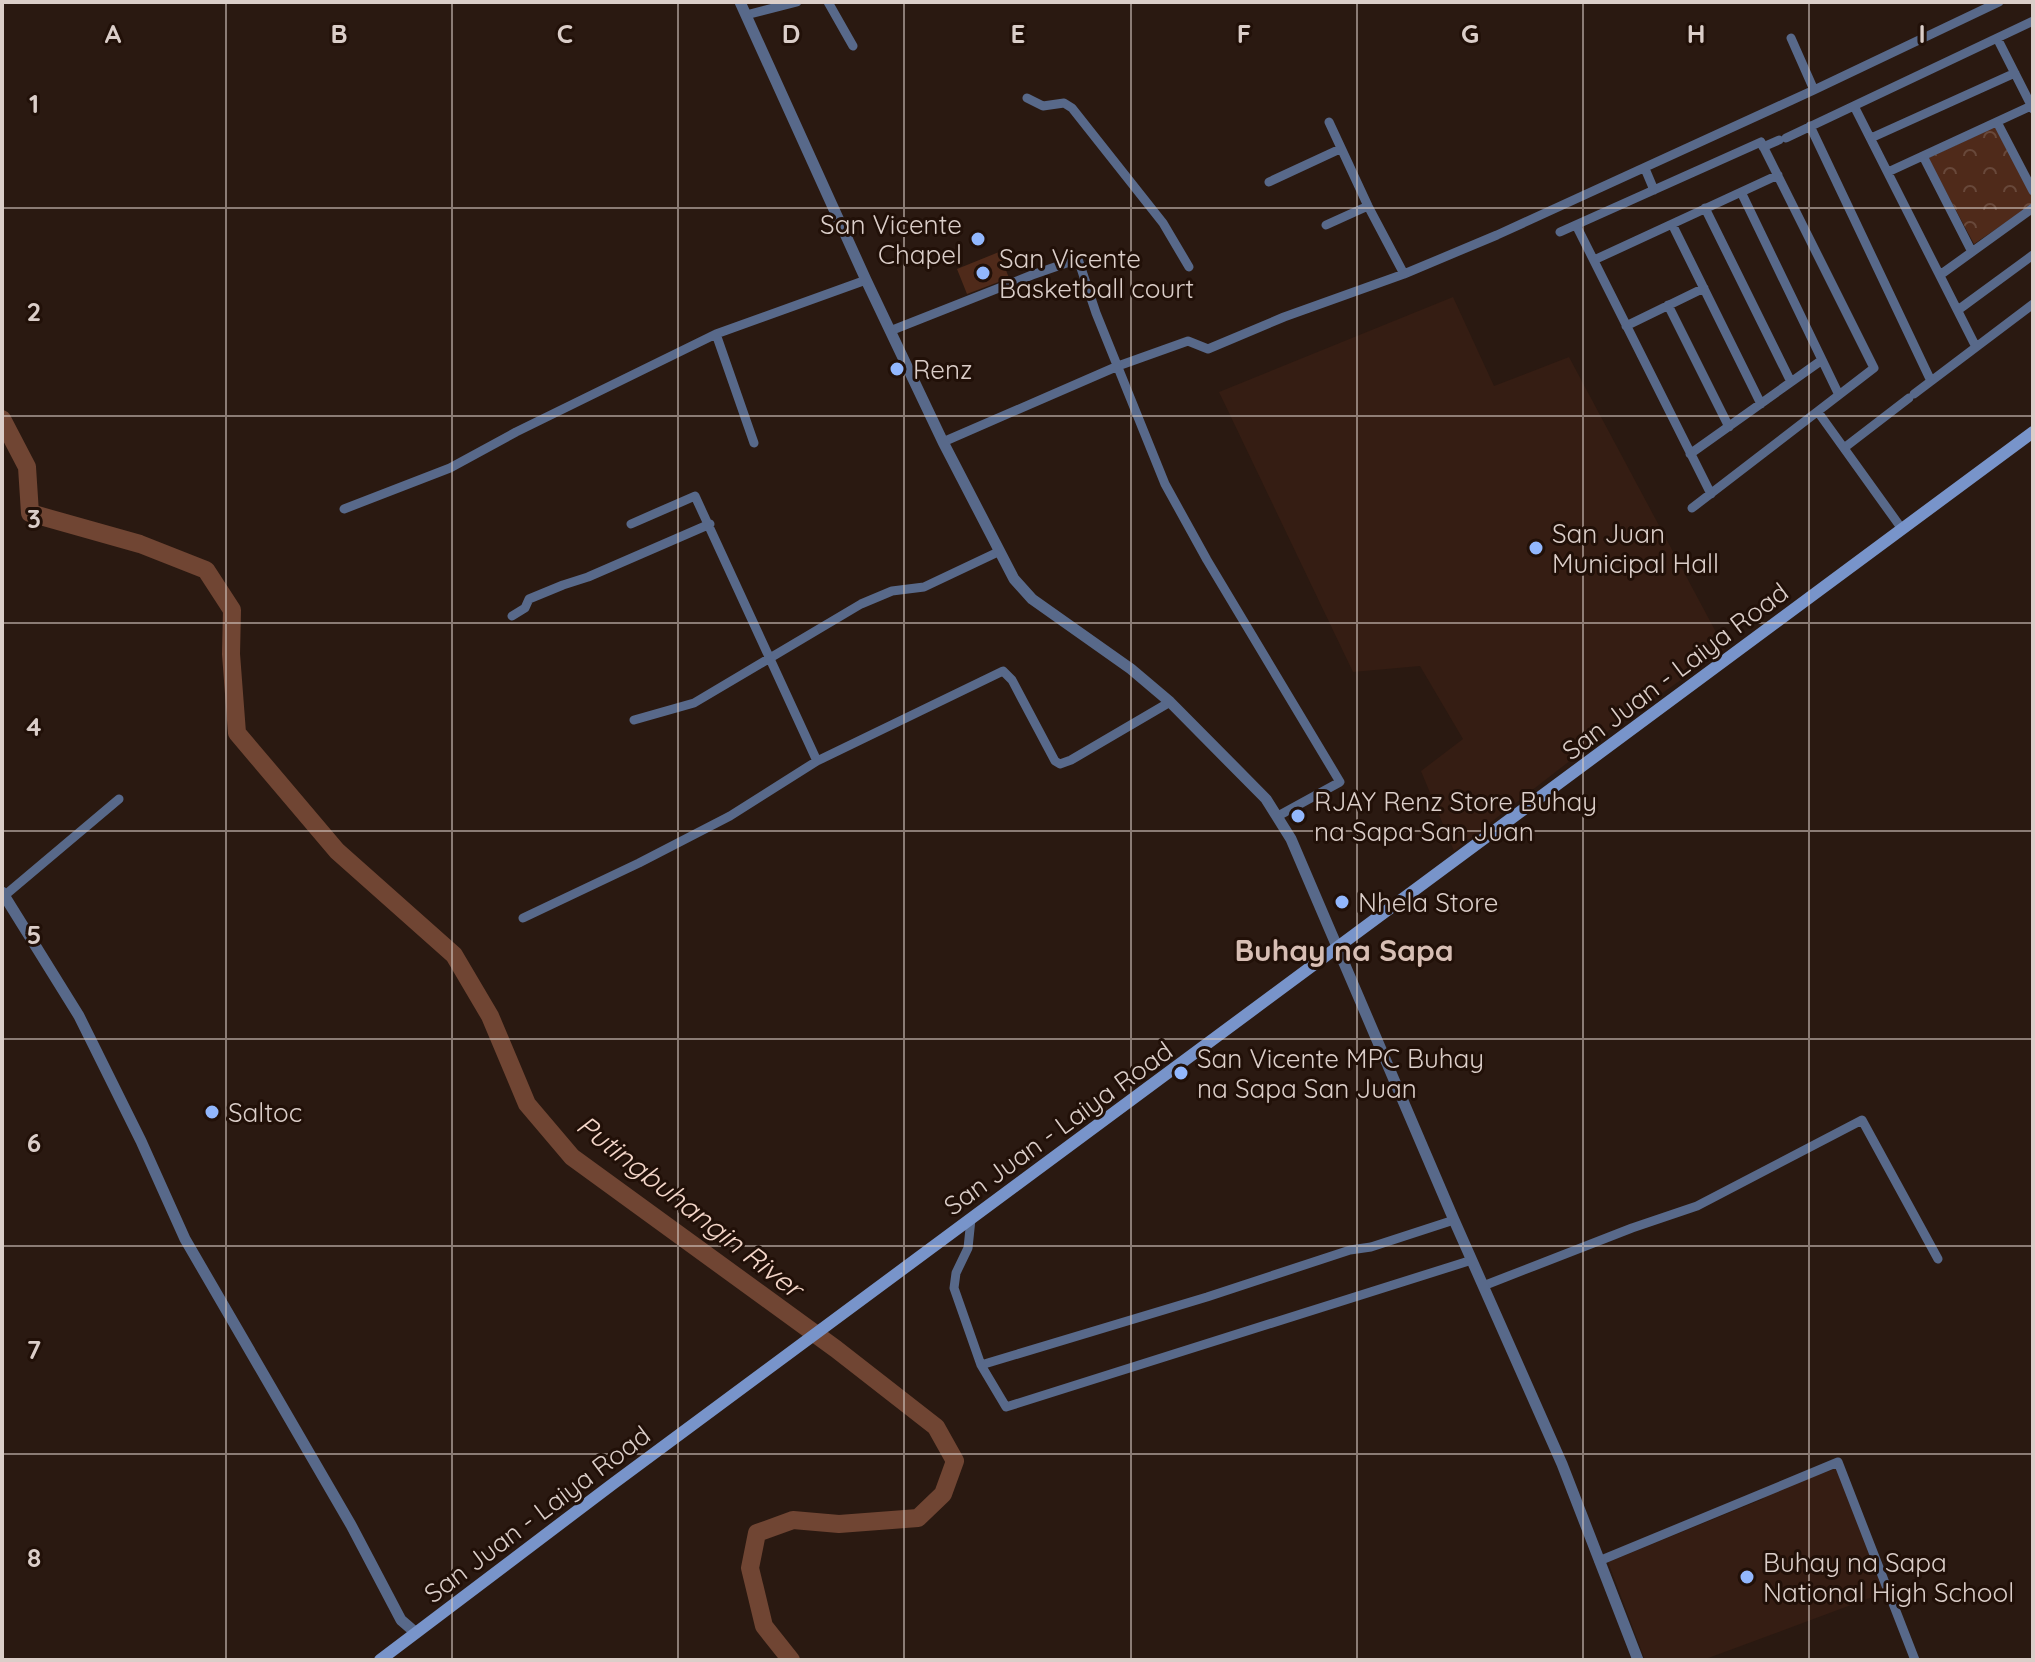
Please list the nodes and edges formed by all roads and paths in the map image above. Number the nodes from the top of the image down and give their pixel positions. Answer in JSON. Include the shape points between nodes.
{"nodes":[{"id":1,"x":740,"y":2,"type":"edge"},
{"id":2,"x":797,"y":2,"type":"edge"},
{"id":3,"x":828,"y":2,"type":"edge"},
{"id":4,"x":1999,"y":2,"type":"edge"},
{"id":5,"x":746,"y":15,"type":"junction"},
{"id":6,"x":2032,"y":22,"type":"edge"},
{"id":7,"x":1791,"y":38,"type":"dead end"},
{"id":8,"x":1997,"y":38,"type":"junction"},
{"id":9,"x":853,"y":46,"type":"dead end"},
{"id":10,"x":2015,"y":73,"type":"junction"},
{"id":11,"x":1814,"y":90,"type":"junction"},
{"id":12,"x":1027,"y":98,"type":"dead end"},
{"id":13,"x":1854,"y":106,"type":"junction"},
{"id":14,"x":2032,"y":108,"type":"edge"},
{"id":15,"x":1329,"y":122,"type":"dead end"},
{"id":16,"x":1997,"y":122,"type":"junction"},
{"id":17,"x":1810,"y":126,"type":"junction"},
{"id":18,"x":1871,"y":138,"type":"junction"},
{"id":19,"x":1763,"y":147,"type":"junction"},
{"id":20,"x":1340,"y":149,"type":"junction"},
{"id":21,"x":1923,"y":156,"type":"junction"},
{"id":22,"x":1646,"y":171,"type":"dead end"},
{"id":23,"x":1888,"y":172,"type":"junction"},
{"id":24,"x":1778,"y":175,"type":"junction"},
{"id":25,"x":1269,"y":182,"type":"dead end"},
{"id":26,"x":1654,"y":190,"type":"junction"},
{"id":27,"x":2033,"y":191,"type":"edge"},
{"id":28,"x":1741,"y":192,"type":"junction"},
{"id":29,"x":1368,"y":206,"type":"junction"},
{"id":30,"x":1705,"y":208,"type":"junction"},
{"id":31,"x":2033,"y":208,"type":"edge"},
{"id":32,"x":1672,"y":224,"type":"junction"},
{"id":33,"x":1326,"y":225,"type":"dead end"},
{"id":34,"x":1576,"y":225,"type":"junction"},
{"id":35,"x":1560,"y":232,"type":"dead end"},
{"id":36,"x":1972,"y":252,"type":"junction"},
{"id":37,"x":2033,"y":255,"type":"edge"},
{"id":38,"x":1594,"y":260,"type":"junction"},
{"id":39,"x":1189,"y":267,"type":"dead end"},
{"id":40,"x":1404,"y":274,"type":"junction"},
{"id":41,"x":1940,"y":275,"type":"junction"},
{"id":42,"x":866,"y":280,"type":"junction"},
{"id":43,"x":1704,"y":288,"type":"junction"},
{"id":44,"x":2033,"y":304,"type":"edge"},
{"id":45,"x":1668,"y":305,"type":"junction"},
{"id":46,"x":1958,"y":310,"type":"junction"},
{"id":47,"x":1626,"y":326,"type":"junction"},
{"id":48,"x":890,"y":331,"type":"junction"},
{"id":49,"x":716,"y":334,"type":"junction"},
{"id":50,"x":1976,"y":347,"type":"junction"},
{"id":51,"x":1822,"y":360,"type":"junction"},
{"id":52,"x":1118,"y":366,"type":"junction"},
{"id":53,"x":1931,"y":381,"type":"junction"},
{"id":54,"x":1791,"y":382,"type":"junction"},
{"id":55,"x":1839,"y":395,"type":"junction"},
{"id":56,"x":1761,"y":404,"type":"junction"},
{"id":57,"x":1818,"y":412,"type":"junction"},
{"id":58,"x":1729,"y":427,"type":"junction"},
{"id":59,"x":2033,"y":432,"type":"edge"},
{"id":60,"x":943,"y":442,"type":"junction"},
{"id":61,"x":754,"y":443,"type":"dead end"},
{"id":62,"x":1844,"y":448,"type":"junction"},
{"id":63,"x":1690,"y":454,"type":"junction"},
{"id":64,"x":1711,"y":494,"type":"junction"},
{"id":65,"x":1692,"y":508,"type":"dead end"},
{"id":66,"x":344,"y":509,"type":"dead end"},
{"id":67,"x":631,"y":524,"type":"dead end"},
{"id":68,"x":710,"y":524,"type":"junction"},
{"id":69,"x":1902,"y":529,"type":"junction"},
{"id":70,"x":998,"y":552,"type":"junction"},
{"id":71,"x":512,"y":616,"type":"dead end"},
{"id":72,"x":771,"y":658,"type":"junction"},
{"id":73,"x":1170,"y":702,"type":"junction"},
{"id":74,"x":634,"y":720,"type":"dead end"},
{"id":75,"x":817,"y":761,"type":"junction"},
{"id":76,"x":119,"y":799,"type":"dead end"},
{"id":77,"x":1278,"y":816,"type":"junction"},
{"id":78,"x":3,"y":894,"type":"edge"},
{"id":79,"x":523,"y":918,"type":"dead end"},
{"id":80,"x":1337,"y":948,"type":"junction"},
{"id":81,"x":971,"y":1219,"type":"junction"},
{"id":82,"x":1454,"y":1220,"type":"junction"},
{"id":83,"x":1938,"y":1259,"type":"dead end"},
{"id":84,"x":1472,"y":1260,"type":"junction"},
{"id":85,"x":1483,"y":1286,"type":"junction"},
{"id":86,"x":981,"y":1365,"type":"junction"},
{"id":87,"x":1599,"y":1561,"type":"junction"},
{"id":88,"x":416,"y":1633,"type":"junction"},
{"id":89,"x":380,"y":1660,"type":"edge"},
{"id":90,"x":1638,"y":1660,"type":"edge"},
{"id":91,"x":1915,"y":1660,"type":"edge"}],
"edges":[{"from":1,"to":5,"type":"street"},
{"from":2,"to":5,"type":"street"},
{"from":3,"to":9,"type":"street"},
{"from":4,"to":11,"type":"street"},
{"from":5,"to":42,"type":"street"},
{"from":6,"to":8,"type":"street"},
{"from":7,"to":11,"type":"street"},
{"from":8,"to":10,"type":"street"},
{"from":8,"to":13,"type":"street"},
{"from":10,"to":14,"type":"street"},
{"from":10,"to":18,"type":"street"},
{"from":11,"to":40,"type":"street"},
{"from":12,"to":39,"type":"street","via":[[1043,106],[1064,103],[1072,108],[1163,223]]},
{"from":13,"to":17,"type":"street"},
{"from":13,"to":18,"type":"street"},
{"from":14,"to":16,"type":"street"},
{"from":15,"to":20,"type":"street"},
{"from":16,"to":21,"type":"street"},
{"from":16,"to":27,"type":"street"},
{"from":17,"to":19,"type":"street"},
{"from":17,"to":53,"type":"street"},
{"from":18,"to":23,"type":"street"},
{"from":19,"to":24,"type":"street"},
{"from":19,"to":26,"type":"street","via":[[1761,142]]},
{"from":20,"to":25,"type":"street"},
{"from":20,"to":29,"type":"street"},
{"from":21,"to":23,"type":"street"},
{"from":21,"to":36,"type":"street"},
{"from":22,"to":26,"type":"street"},
{"from":23,"to":41,"type":"street"},
{"from":24,"to":28,"type":"street"},
{"from":24,"to":55,"type":"street","via":[[1874,368]]},
{"from":26,"to":34,"type":"street"},
{"from":28,"to":30,"type":"street"},
{"from":28,"to":51,"type":"street"},
{"from":29,"to":33,"type":"street"},
{"from":29,"to":40,"type":"street"},
{"from":30,"to":32,"type":"street"},
{"from":30,"to":54,"type":"street"},
{"from":31,"to":36,"type":"street"},
{"from":32,"to":38,"type":"street"},
{"from":32,"to":43,"type":"street"},
{"from":34,"to":35,"type":"street"},
{"from":34,"to":38,"type":"street"},
{"from":36,"to":41,"type":"street"},
{"from":37,"to":46,"type":"street"},
{"from":38,"to":47,"type":"street"},
{"from":40,"to":52,"type":"street","via":[[1208,349],[1188,341]]},
{"from":41,"to":46,"type":"street"},
{"from":42,"to":48,"type":"street"},
{"from":42,"to":49,"type":"street"},
{"from":43,"to":45,"type":"street"},
{"from":43,"to":56,"type":"street"},
{"from":44,"to":50,"type":"street"},
{"from":45,"to":47,"type":"street"},
{"from":45,"to":58,"type":"street"},
{"from":46,"to":50,"type":"street"},
{"from":47,"to":63,"type":"street"},
{"from":48,"to":52,"type":"street","via":[[1078,259]]},
{"from":48,"to":60,"type":"street"},
{"from":49,"to":61,"type":"street"},
{"from":49,"to":66,"type":"street","via":[[450,468]]},
{"from":50,"to":53,"type":"street"},
{"from":51,"to":54,"type":"street"},
{"from":51,"to":55,"type":"street"},
{"from":52,"to":60,"type":"street"},
{"from":52,"to":77,"type":"street","via":[[1165,484],[1340,782]]},
{"from":53,"to":62,"type":"street"},
{"from":54,"to":56,"type":"street"},
{"from":55,"to":57,"type":"street"},
{"from":56,"to":58,"type":"street"},
{"from":57,"to":62,"type":"street"},
{"from":57,"to":64,"type":"street"},
{"from":58,"to":63,"type":"street"},
{"from":59,"to":69,"type":"main road","name":"San Juan - Laiya Road"},
{"from":60,"to":70,"type":"street"},
{"from":62,"to":69,"type":"street"},
{"from":63,"to":64,"type":"street"},
{"from":64,"to":65,"type":"street"},
{"from":67,"to":68,"type":"street","via":[[695,496]]},
{"from":68,"to":71,"type":"street","via":[[529,599]]},
{"from":68,"to":72,"type":"street"},
{"from":69,"to":80,"type":"main road","name":"San Juan - Laiya Road"},
{"from":70,"to":72,"type":"street","via":[[924,587],[877,596]]},
{"from":70,"to":73,"type":"street","via":[[1032,599]]},
{"from":72,"to":74,"type":"street","via":[[694,703]]},
{"from":72,"to":75,"type":"street"},
{"from":73,"to":75,"type":"street","via":[[1060,764],[1003,671]]},
{"from":73,"to":77,"type":"street"},
{"from":75,"to":79,"type":"street","via":[[730,816]]},
{"from":76,"to":78,"type":"street"},
{"from":77,"to":80,"type":"street"},
{"from":78,"to":88,"type":"street","via":[[79,1016],[185,1239],[401,1620]]},
{"from":80,"to":81,"type":"main road","name":"San Juan - Laiya Road"},
{"from":80,"to":82,"type":"street"},
{"from":81,"to":86,"type":"street","via":[[968,1248],[954,1288]]},
{"from":81,"to":88,"type":"main road","name":"San Juan - Laiya Road"},
{"from":82,"to":84,"type":"street"},
{"from":82,"to":86,"type":"street"},
{"from":83,"to":85,"type":"street","via":[[1862,1120],[1697,1206]]},
{"from":84,"to":85,"type":"street"},
{"from":84,"to":86,"type":"street","via":[[1006,1407]]},
{"from":85,"to":87,"type":"street"},
{"from":87,"to":90,"type":"street"},
{"from":87,"to":91,"type":"street","via":[[1838,1462]]},
{"from":88,"to":89,"type":"main road","name":"San Juan - Laiya Road"}]}
